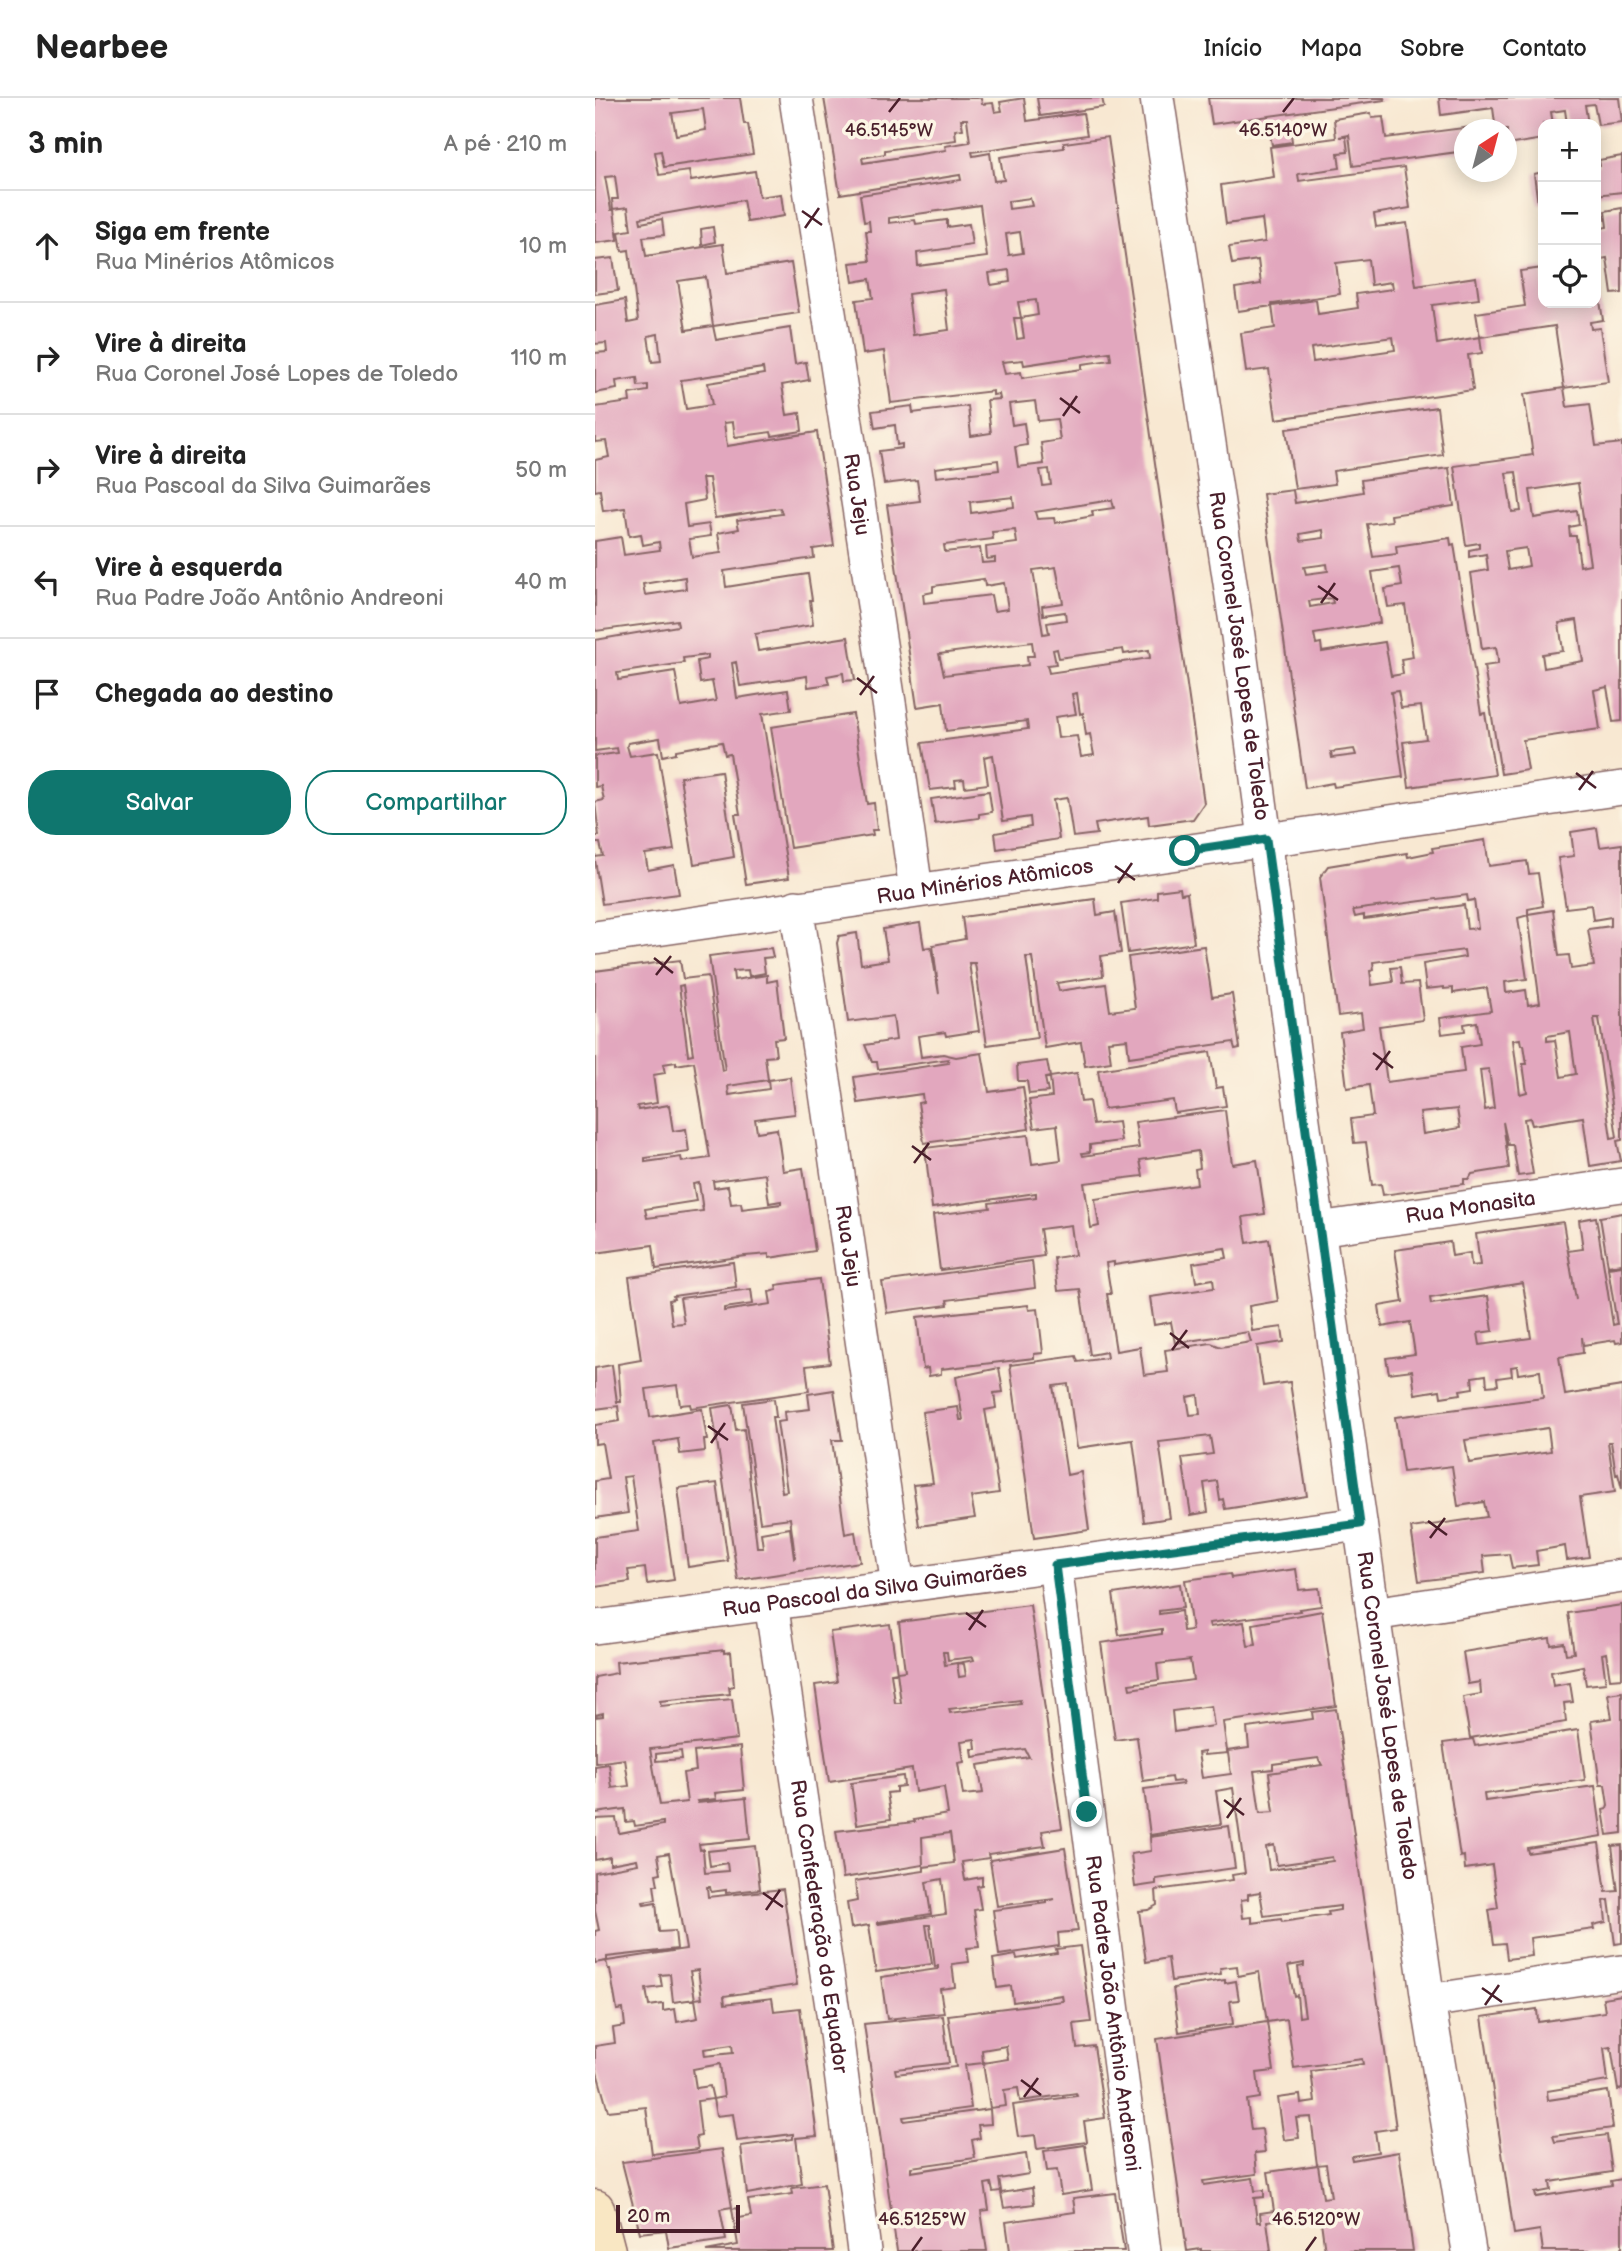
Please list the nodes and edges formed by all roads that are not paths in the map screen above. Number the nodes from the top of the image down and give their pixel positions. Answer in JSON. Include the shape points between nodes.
{"nodes":[{"id":1,"x":796,"y":98,"type":"edge"},
{"id":2,"x":1157,"y":98,"type":"edge"},
{"id":3,"x":1622,"y":788,"type":"edge"},
{"id":4,"x":1266,"y":839,"type":"junction"},
{"id":5,"x":916,"y":890,"type":"junction"},
{"id":6,"x":796,"y":907,"type":"junction"},
{"id":7,"x":595,"y":938,"type":"edge"},
{"id":8,"x":1622,"y":1185,"type":"edge"},
{"id":9,"x":1318,"y":1229,"type":"junction"},
{"id":10,"x":1360,"y":1524,"type":"junction"},
{"id":11,"x":1055,"y":1565,"type":"junction"},
{"id":12,"x":1622,"y":1576,"type":"edge"},
{"id":13,"x":898,"y":1586,"type":"junction"},
{"id":14,"x":771,"y":1603,"type":"junction"},
{"id":15,"x":1373,"y":1614,"type":"junction"},
{"id":16,"x":595,"y":1627,"type":"edge"},
{"id":17,"x":1622,"y":1972,"type":"edge"},
{"id":18,"x":1428,"y":2001,"type":"junction"},
{"id":19,"x":595,"y":2209,"type":"edge"},
{"id":20,"x":606,"y":2251,"type":"edge"},
{"id":21,"x":864,"y":2251,"type":"edge"},
{"id":22,"x":1144,"y":2251,"type":"edge"},
{"id":23,"x":1469,"y":2251,"type":"edge"}],
"edges":[{"from":1,"to":5,"type":"street","name":"Rua Jeju"},
{"from":2,"to":4,"type":"street","name":"Rua Coronel José Lopes de Toledo"},
{"from":3,"to":4,"type":"street","name":"Rua Minérios Atômicos"},
{"from":4,"to":5,"type":"street","name":"Rua Minérios Atômicos"},
{"from":4,"to":9,"type":"street","name":"Rua Coronel José Lopes de Toledo"},
{"from":5,"to":6,"type":"street","name":"Rua Minérios Atômicos"},
{"from":6,"to":7,"type":"street","name":"Rua Minérios Atômicos"},
{"from":6,"to":13,"type":"street","name":"Rua Jeju"},
{"from":8,"to":9,"type":"street","name":"Rua Monasita"},
{"from":9,"to":10,"type":"street","name":"Rua Coronel José Lopes de Toledo"},
{"from":10,"to":11,"type":"street","name":"Rua Pascoal da Silva Guimarães"},
{"from":10,"to":15,"type":"street","name":"Rua Coronel José Lopes de Toledo"},
{"from":11,"to":13,"type":"street","name":"Rua Pascoal da Silva Guimarães"},
{"from":11,"to":22,"type":"street","name":"Rua Padre João Antônio Andreoni"},
{"from":12,"to":15,"type":"street"},
{"from":13,"to":14,"type":"street","name":"Rua Pascoal da Silva Guimarães"},
{"from":14,"to":16,"type":"street","name":"Rua Pascoal da Silva Guimarães"},
{"from":14,"to":21,"type":"street","name":"Rua Confederação do Equador"},
{"from":15,"to":18,"type":"street","name":"Rua Coronel José Lopes de Toledo"},
{"from":17,"to":18,"type":"street"},
{"from":18,"to":23,"type":"street","name":"Rua Coronel José Lopes de Toledo"},
{"from":19,"to":20,"type":"main road"}]}
